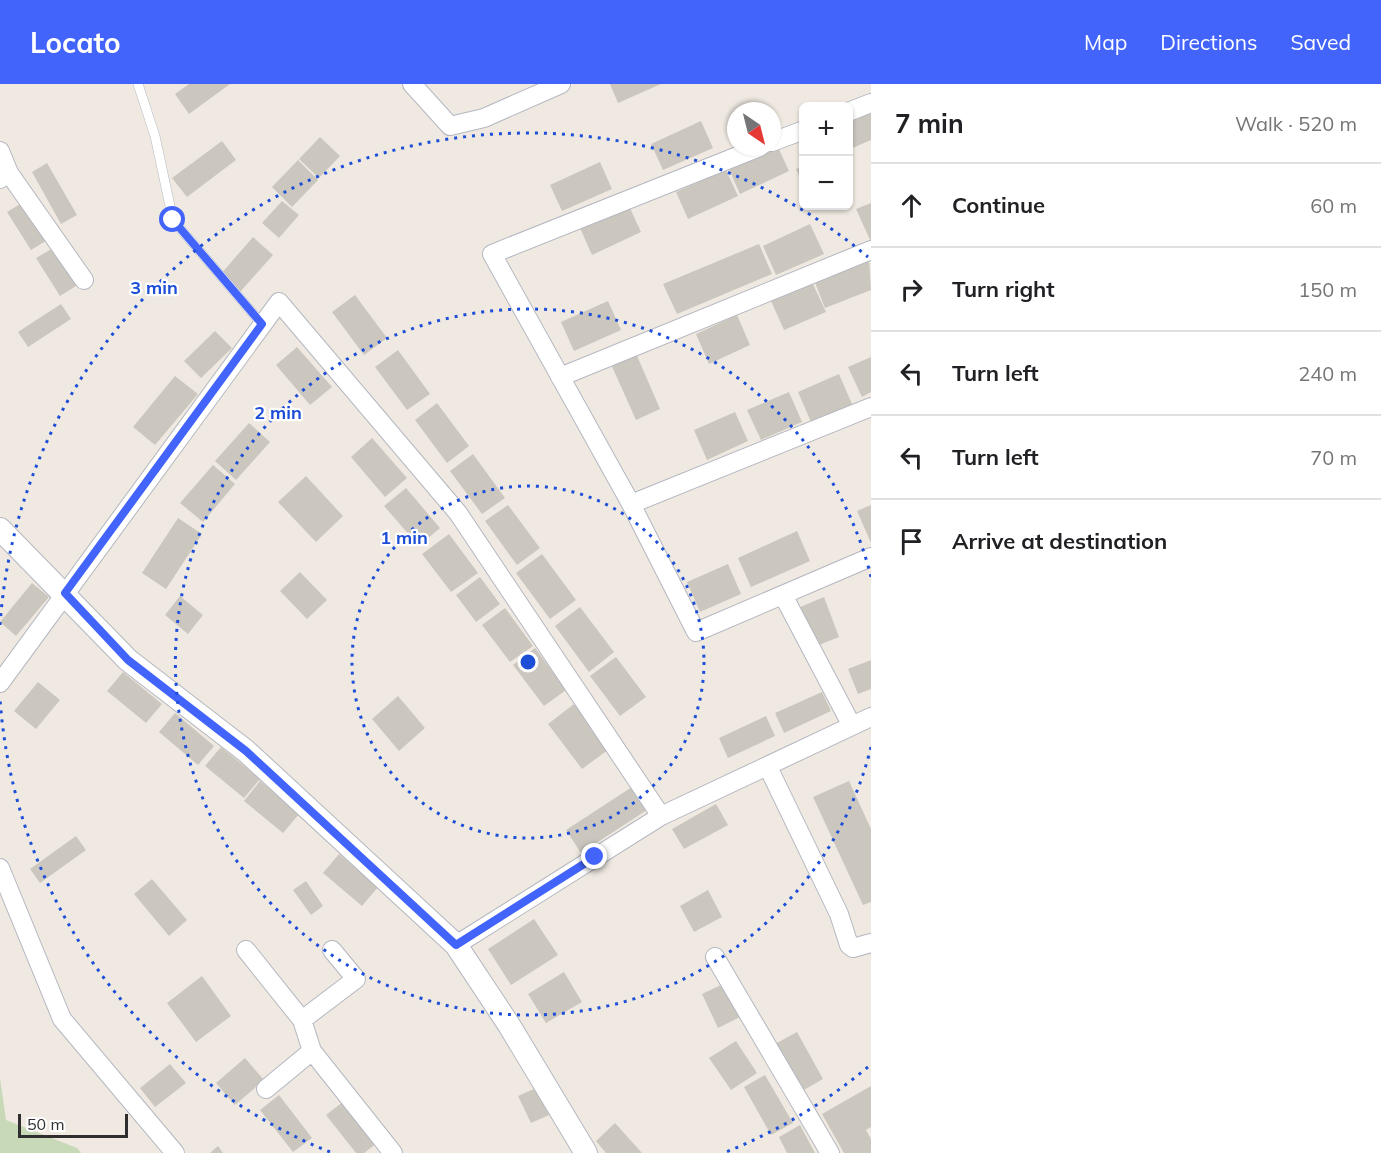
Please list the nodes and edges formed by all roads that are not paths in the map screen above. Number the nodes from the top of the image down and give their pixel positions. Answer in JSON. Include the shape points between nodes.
{"nodes":[{"id":1,"x":138,"y":84,"type":"edge"},
{"id":2,"x":412,"y":84,"type":"edge"},
{"id":3,"x":561,"y":84,"type":"edge"},
{"id":4,"x":871,"y":103,"type":"edge"},
{"id":5,"x":853,"y":110,"type":"edge"},
{"id":6,"x":799,"y":132,"type":"edge"},
{"id":7,"x":781,"y":139,"type":"edge"},
{"id":8,"x":0,"y":151,"type":"edge"},
{"id":9,"x":737,"y":156,"type":"edge"},
{"id":10,"x":5,"y":176,"type":"edge"},
{"id":11,"x":871,"y":250,"type":"edge"},
{"id":12,"x":84,"y":280,"type":"dead end"},
{"id":13,"x":262,"y":324,"type":"junction"},
{"id":14,"x":560,"y":377,"type":"junction"},
{"id":15,"x":871,"y":407,"type":"edge"},
{"id":16,"x":632,"y":504,"type":"junction"},
{"id":17,"x":0,"y":529,"type":"edge"},
{"id":18,"x":871,"y":557,"type":"edge"},
{"id":19,"x":65,"y":593,"type":"junction"},
{"id":20,"x":783,"y":595,"type":"junction"},
{"id":21,"x":0,"y":683,"type":"edge"},
{"id":22,"x":871,"y":717,"type":"edge"},
{"id":23,"x":852,"y":726,"type":"junction"},
{"id":24,"x":768,"y":767,"type":"junction"},
{"id":25,"x":662,"y":816,"type":"junction"},
{"id":26,"x":0,"y":868,"type":"edge"},
{"id":27,"x":871,"y":943,"type":"edge"},
{"id":28,"x":456,"y":945,"type":"junction"},
{"id":29,"x":246,"y":950,"type":"dead end"},
{"id":30,"x":332,"y":950,"type":"dead end"},
{"id":31,"x":715,"y":957,"type":"dead end"},
{"id":32,"x":302,"y":1020,"type":"junction"},
{"id":33,"x":312,"y":1052,"type":"junction"},
{"id":34,"x":266,"y":1089,"type":"dead end"},
{"id":35,"x":175,"y":1153,"type":"edge"},
{"id":36,"x":393,"y":1153,"type":"edge"},
{"id":37,"x":586,"y":1153,"type":"edge"},
{"id":38,"x":830,"y":1153,"type":"edge"}],
"edges":[{"from":1,"to":13,"type":"lane","via":[[155,136],[173,220]]},
{"from":2,"to":3,"type":"street","via":[[450,126],[484,118]]},
{"from":4,"to":5,"type":"street"},
{"from":6,"to":7,"type":"street"},
{"from":8,"to":10,"type":"street"},
{"from":9,"to":14,"type":"street","via":[[492,254]]},
{"from":10,"to":12,"type":"street"},
{"from":11,"to":14,"type":"street"},
{"from":13,"to":19,"type":"street"},
{"from":13,"to":25,"type":"street","via":[[279,302],[458,513]]},
{"from":14,"to":16,"type":"street"},
{"from":15,"to":16,"type":"street"},
{"from":16,"to":20,"type":"street","via":[[696,632]]},
{"from":17,"to":19,"type":"street"},
{"from":18,"to":20,"type":"street"},
{"from":19,"to":21,"type":"street"},
{"from":19,"to":28,"type":"street","via":[[128,660],[246,751]]},
{"from":20,"to":23,"type":"street"},
{"from":22,"to":23,"type":"street"},
{"from":23,"to":24,"type":"street"},
{"from":24,"to":25,"type":"street"},
{"from":24,"to":27,"type":"street","via":[[839,914],[849,945],[854,948]]},
{"from":25,"to":28,"type":"street"},
{"from":26,"to":35,"type":"street","via":[[62,1019]]},
{"from":28,"to":37,"type":"street"},
{"from":29,"to":32,"type":"street"},
{"from":30,"to":32,"type":"street","via":[[356,979]]},
{"from":31,"to":38,"type":"street"},
{"from":32,"to":33,"type":"street"},
{"from":33,"to":34,"type":"street"},
{"from":33,"to":36,"type":"street"}]}
